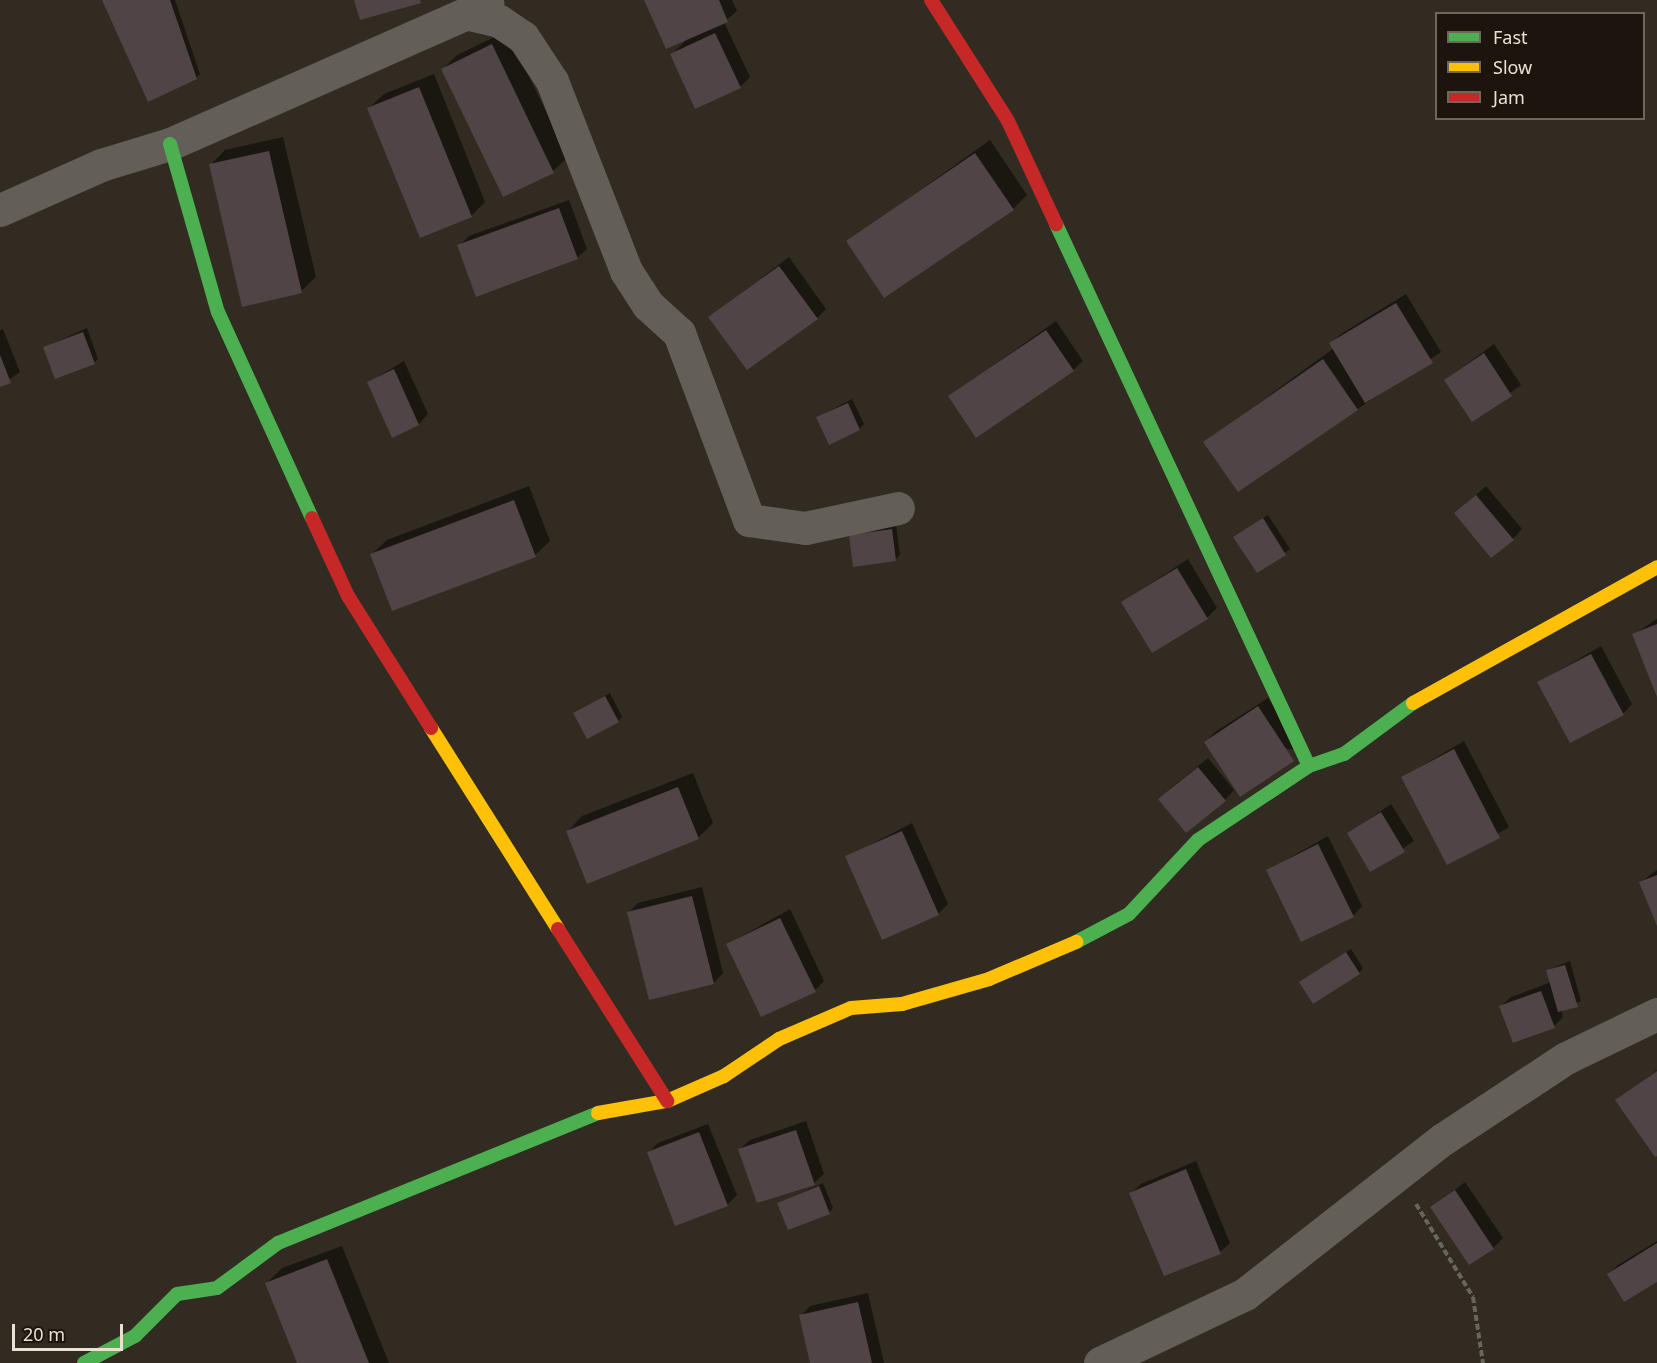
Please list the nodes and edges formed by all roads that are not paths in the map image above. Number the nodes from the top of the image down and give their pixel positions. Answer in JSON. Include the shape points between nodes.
{"nodes":[{"id":1,"x":931,"y":0,"type":"edge"},
{"id":2,"x":481,"y":7,"type":"edge"},
{"id":3,"x":170,"y":144,"type":"junction"},
{"id":4,"x":0,"y":210,"type":"edge"},
{"id":5,"x":898,"y":508,"type":"dead end"},
{"id":6,"x":1657,"y":567,"type":"edge"},
{"id":7,"x":1309,"y":766,"type":"junction"},
{"id":8,"x":1657,"y":1014,"type":"edge"},
{"id":9,"x":667,"y":1101,"type":"junction"},
{"id":10,"x":84,"y":1363,"type":"edge"},
{"id":11,"x":1100,"y":1363,"type":"edge"}],
"edges":[{"from":1,"to":7,"type":"street","via":[[1008,121]]},
{"from":2,"to":3,"type":"street"},
{"from":2,"to":5,"type":"street","via":[[523,37],[552,81],[626,271],[648,304],[679,333],[749,520],[805,528]]},
{"from":3,"to":4,"type":"street","via":[[101,165]]},
{"from":3,"to":9,"type":"street","via":[[218,312],[348,596]]},
{"from":6,"to":7,"type":"street","via":[[1500,657],[1434,687],[1344,754]]},
{"from":7,"to":9,"type":"street","via":[[1198,840],[1129,914],[1072,944],[978,982],[902,1004],[851,1008],[779,1039],[724,1076]]},
{"from":8,"to":11,"type":"street","via":[[1566,1058],[1443,1139],[1245,1294]]},
{"from":9,"to":10,"type":"street","via":[[609,1109],[278,1243],[217,1287],[177,1294],[135,1336]]}]}
